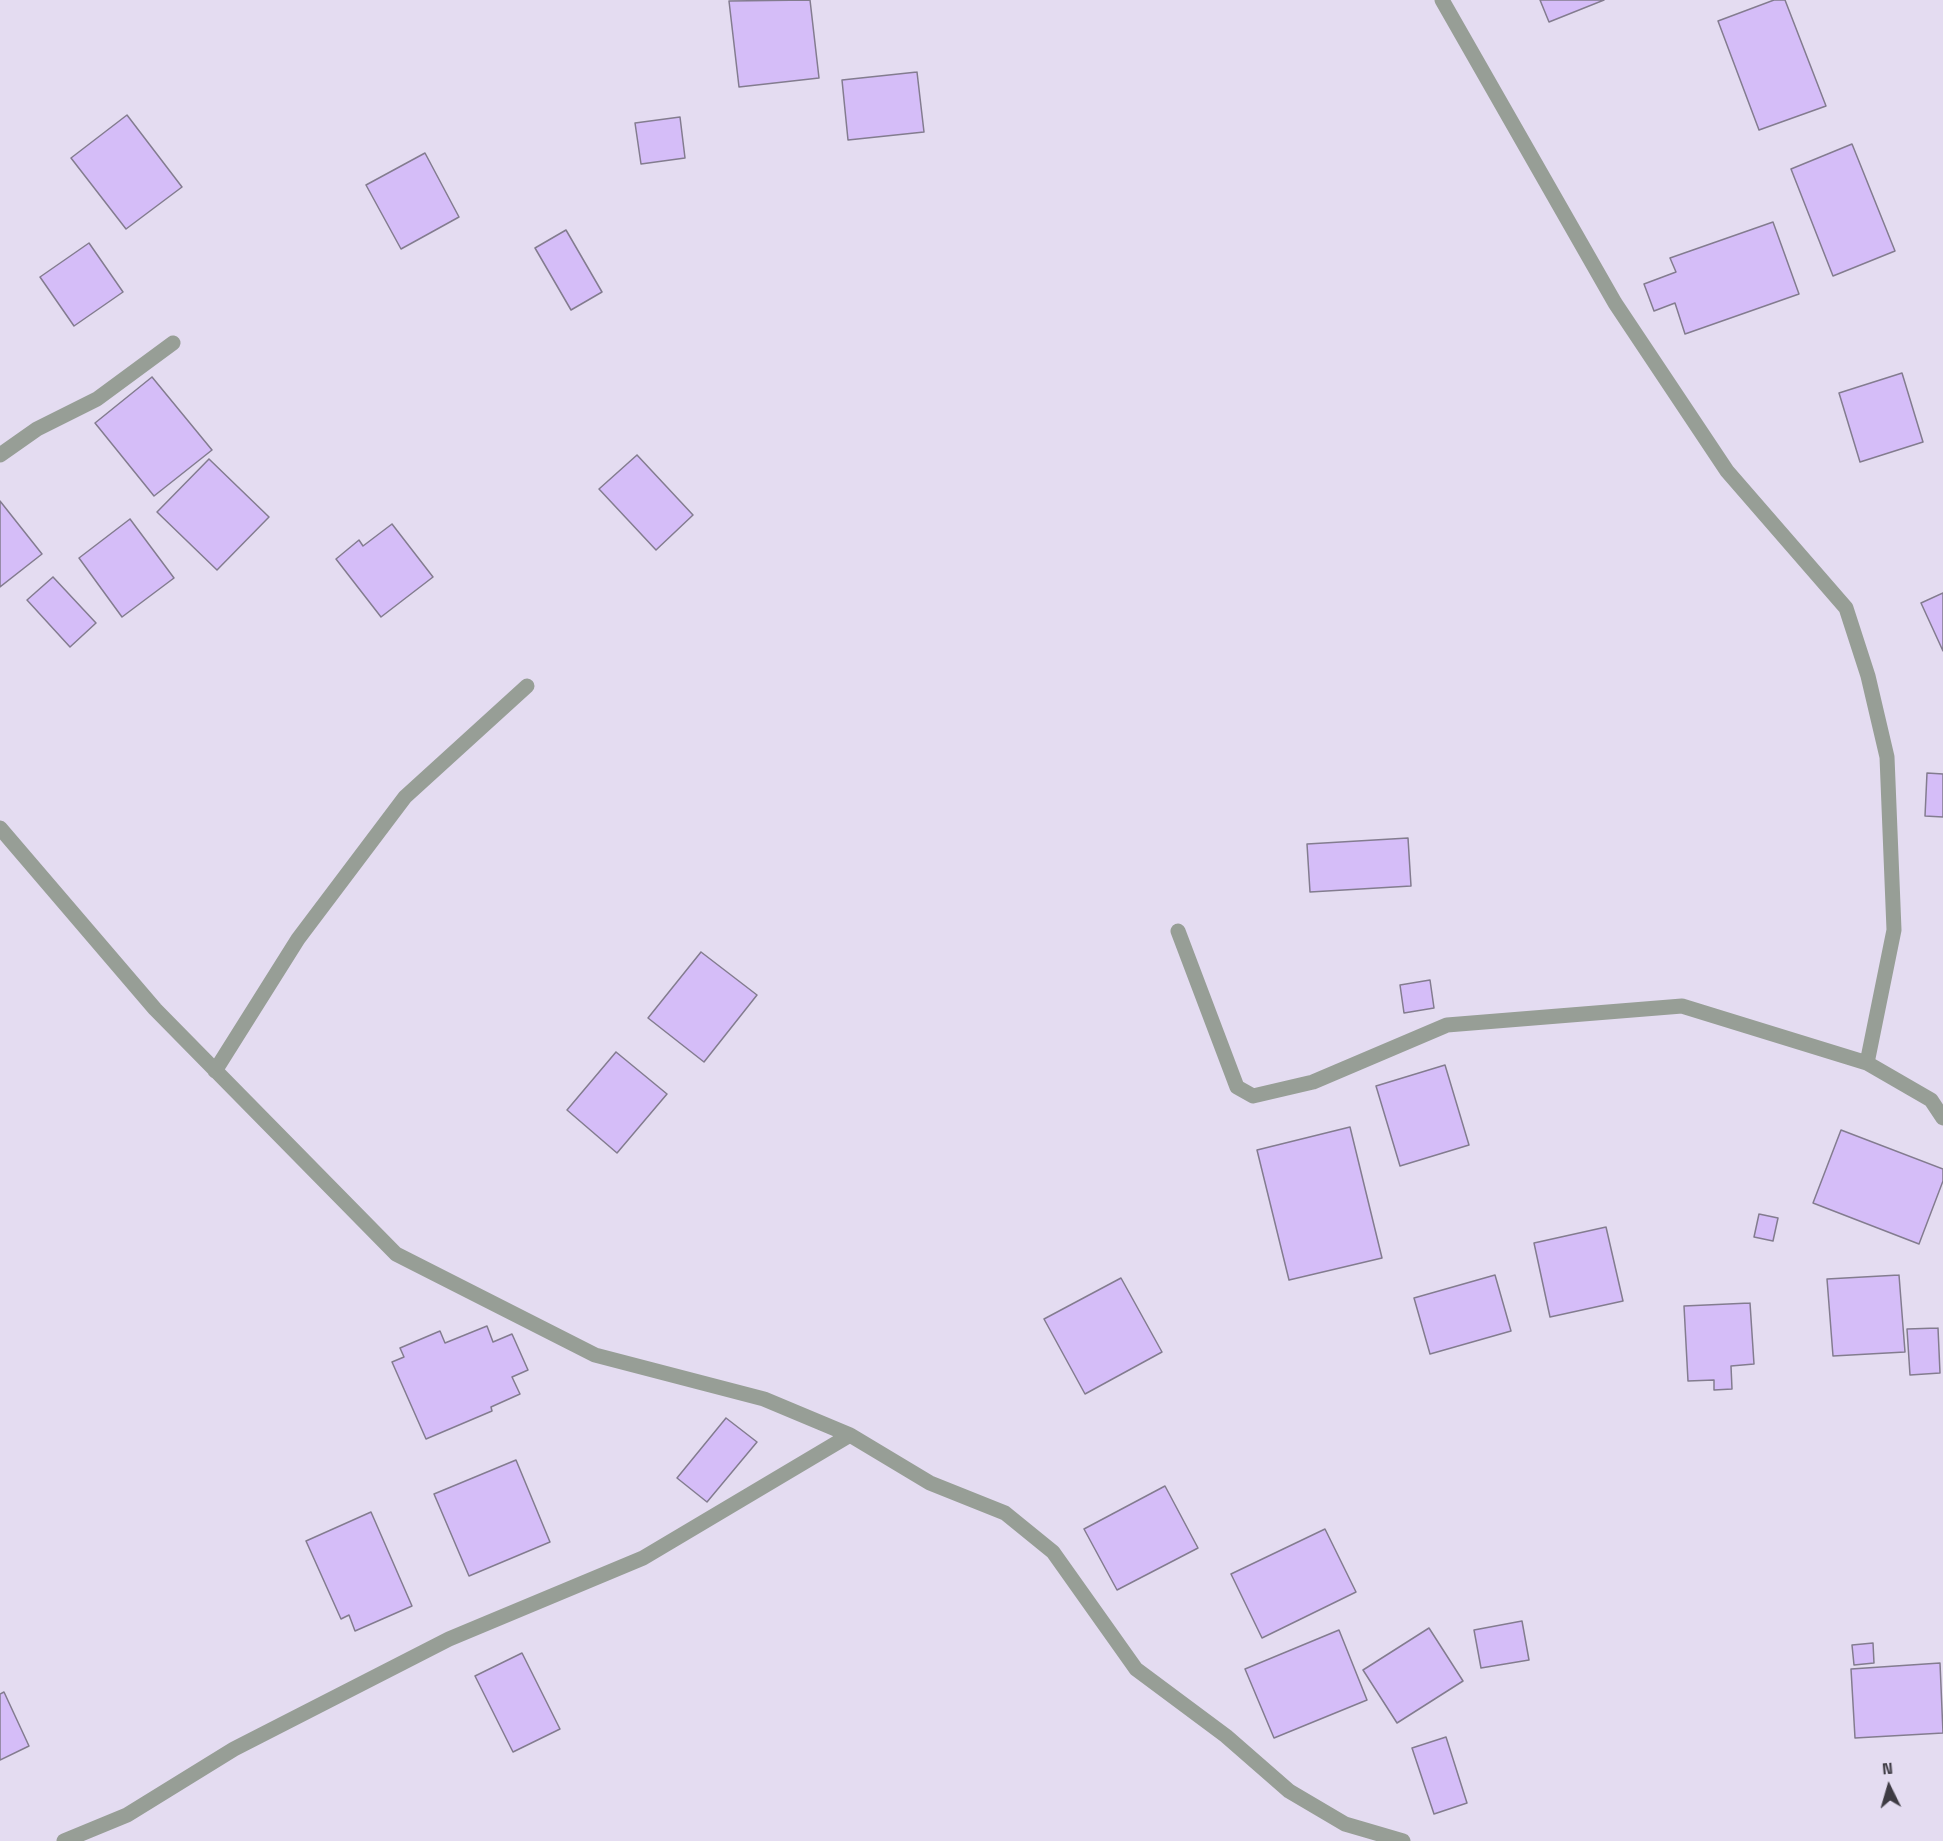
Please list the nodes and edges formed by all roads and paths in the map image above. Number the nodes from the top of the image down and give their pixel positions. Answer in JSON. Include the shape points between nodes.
{"nodes":[{"id":1,"x":1442,"y":0,"type":"edge"},
{"id":2,"x":173,"y":343,"type":"dead end"},
{"id":3,"x":0,"y":455,"type":"edge"},
{"id":4,"x":527,"y":686,"type":"dead end"},
{"id":5,"x":0,"y":828,"type":"edge"},
{"id":6,"x":1178,"y":931,"type":"dead end"},
{"id":7,"x":1867,"y":1063,"type":"junction"},
{"id":8,"x":215,"y":1071,"type":"junction"},
{"id":9,"x":1943,"y":1118,"type":"edge"},
{"id":10,"x":850,"y":1435,"type":"junction"},
{"id":11,"x":64,"y":1841,"type":"edge"},
{"id":12,"x":1402,"y":1841,"type":"edge"}],
"edges":[{"from":1,"to":7,"type":"street","via":[[1615,303],[1727,471],[1846,608],[1868,676],[1887,757],[1894,930]]},
{"from":2,"to":3,"type":"street","via":[[97,399],[38,429]]},
{"from":4,"to":8,"type":"street","via":[[405,797],[298,939]]},
{"from":5,"to":8,"type":"street","via":[[155,1009]]},
{"from":6,"to":7,"type":"street","via":[[1237,1087],[1253,1096],[1313,1082],[1447,1025],[1682,1005]]},
{"from":7,"to":9,"type":"street","via":[[1931,1100]]},
{"from":8,"to":10,"type":"street","via":[[396,1254],[594,1355],[764,1399]]},
{"from":10,"to":11,"type":"street","via":[[643,1558],[449,1639],[234,1749],[128,1815]]},
{"from":10,"to":12,"type":"street","via":[[930,1483],[1005,1513],[1053,1552],[1136,1669],[1226,1736],[1289,1791],[1345,1824]]}]}
